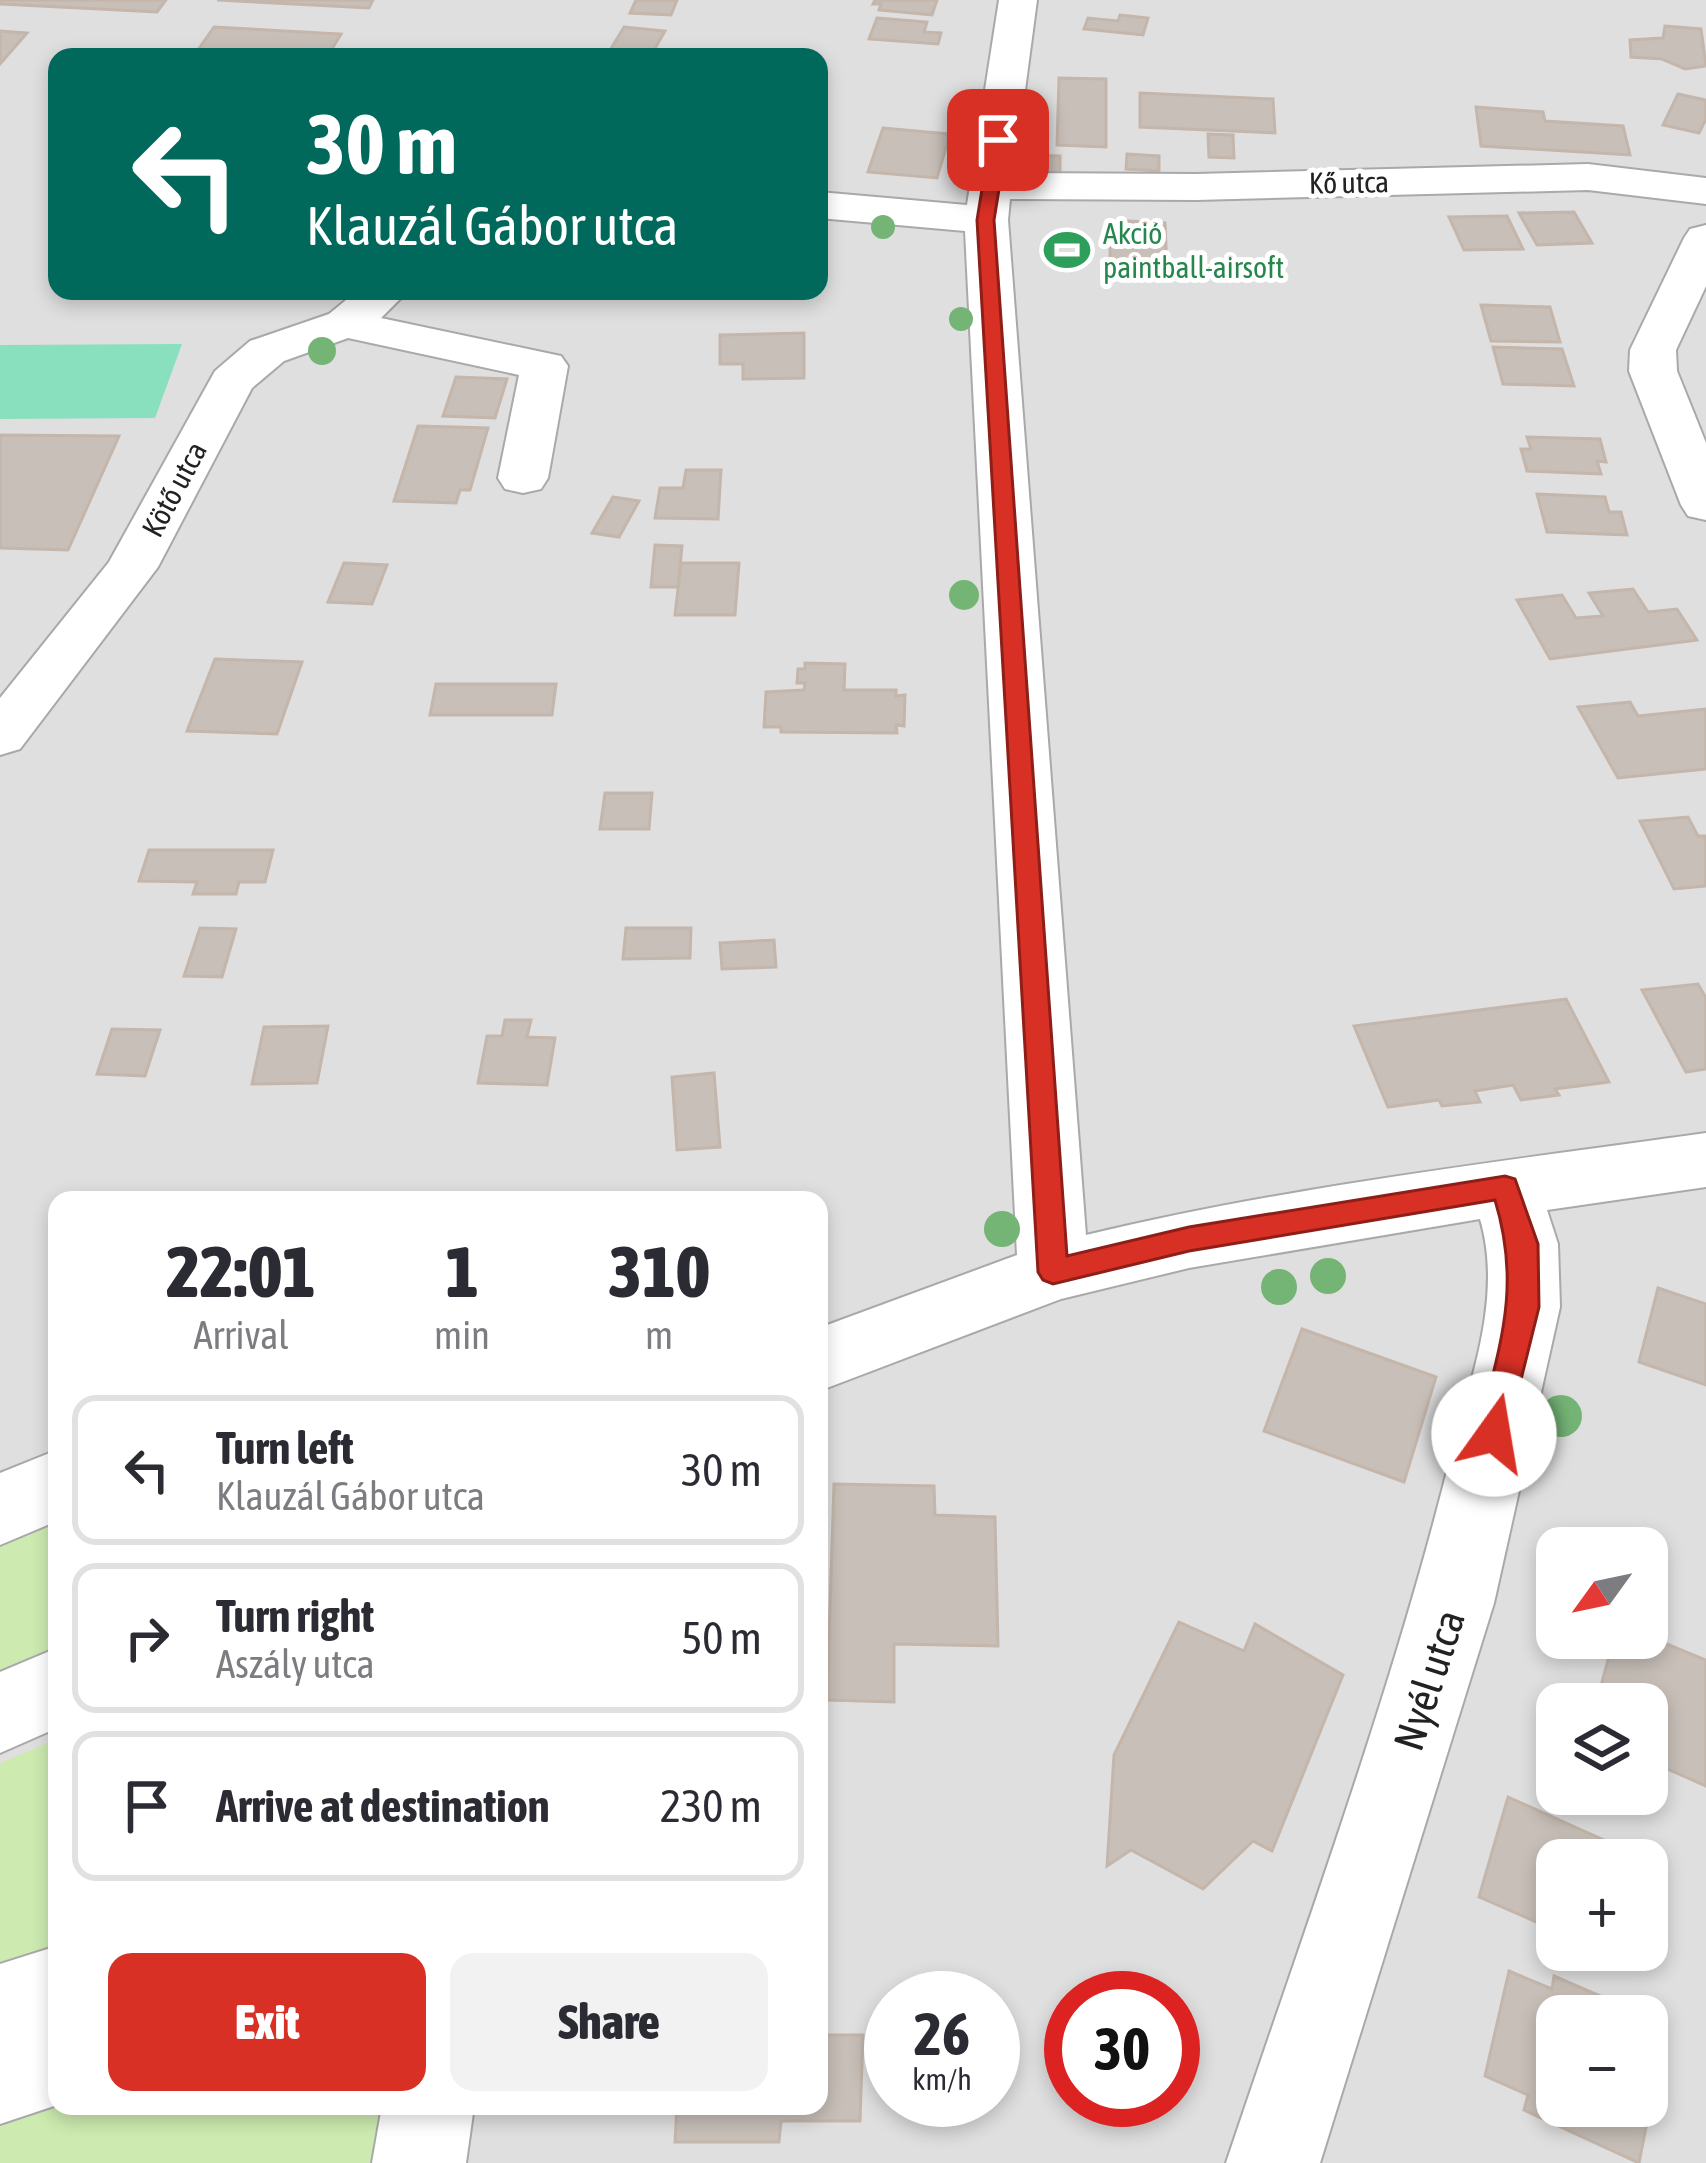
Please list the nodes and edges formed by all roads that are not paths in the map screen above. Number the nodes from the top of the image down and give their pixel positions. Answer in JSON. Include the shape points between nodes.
{"nodes":[{"id":1,"x":1018,"y":0,"type":"edge"},
{"id":2,"x":1706,"y":191,"type":"edge"},
{"id":3,"x":989,"y":203,"type":"junction"},
{"id":4,"x":828,"y":205,"type":"edge"},
{"id":5,"x":1706,"y":238,"type":"edge"},
{"id":6,"x":374,"y":300,"type":"edge"},
{"id":7,"x":345,"y":324,"type":"junction"},
{"id":8,"x":523,"y":478,"type":"dead end"},
{"id":9,"x":1706,"y":505,"type":"edge"},
{"id":10,"x":0,"y":736,"type":"edge"},
{"id":11,"x":1706,"y":1160,"type":"edge"},
{"id":12,"x":1505,"y":1187,"type":"junction"},
{"id":13,"x":1053,"y":1272,"type":"junction"},
{"id":14,"x":828,"y":1357,"type":"edge"},
{"id":15,"x":48,"y":1488,"type":"edge"},
{"id":16,"x":0,"y":1510,"type":"edge"},
{"id":17,"x":48,"y":1691,"type":"edge"},
{"id":18,"x":0,"y":1712,"type":"edge"},
{"id":19,"x":48,"y":1994,"type":"edge"},
{"id":20,"x":0,"y":2009,"type":"edge"},
{"id":21,"x":48,"y":2062,"type":"edge"},
{"id":22,"x":0,"y":2078,"type":"edge"},
{"id":23,"x":426,"y":2115,"type":"edge"},
{"id":24,"x":418,"y":2163,"type":"edge"},
{"id":25,"x":1273,"y":2163,"type":"edge"}],
"edges":[{"from":1,"to":3,"type":"street"},
{"from":2,"to":3,"type":"street","name":"Kő utca","via":[[1588,177],[1196,187]]},
{"from":3,"to":4,"type":"street","name":"Kő utca"},
{"from":3,"to":13,"type":"street"},
{"from":5,"to":9,"type":"street","via":[[1652,350]]},
{"from":6,"to":7,"type":"street","name":"Kötő utca"},
{"from":7,"to":8,"type":"street","via":[[544,366]]},
{"from":7,"to":10,"type":"street","name":"Kötő utca","via":[[267,351],[232,381],[132,567]]},
{"from":11,"to":12,"type":"street"},
{"from":12,"to":13,"type":"street","via":[[1189,1239]]},
{"from":12,"to":25,"type":"street","name":"Nyél utca","via":[[1523,1244],[1524,1307],[1454,1603]]},
{"from":13,"to":14,"type":"street"},
{"from":15,"to":16,"type":"street"},
{"from":17,"to":18,"type":"street"},
{"from":19,"to":20,"type":"street"},
{"from":21,"to":22,"type":"street"},
{"from":23,"to":24,"type":"street"}]}
